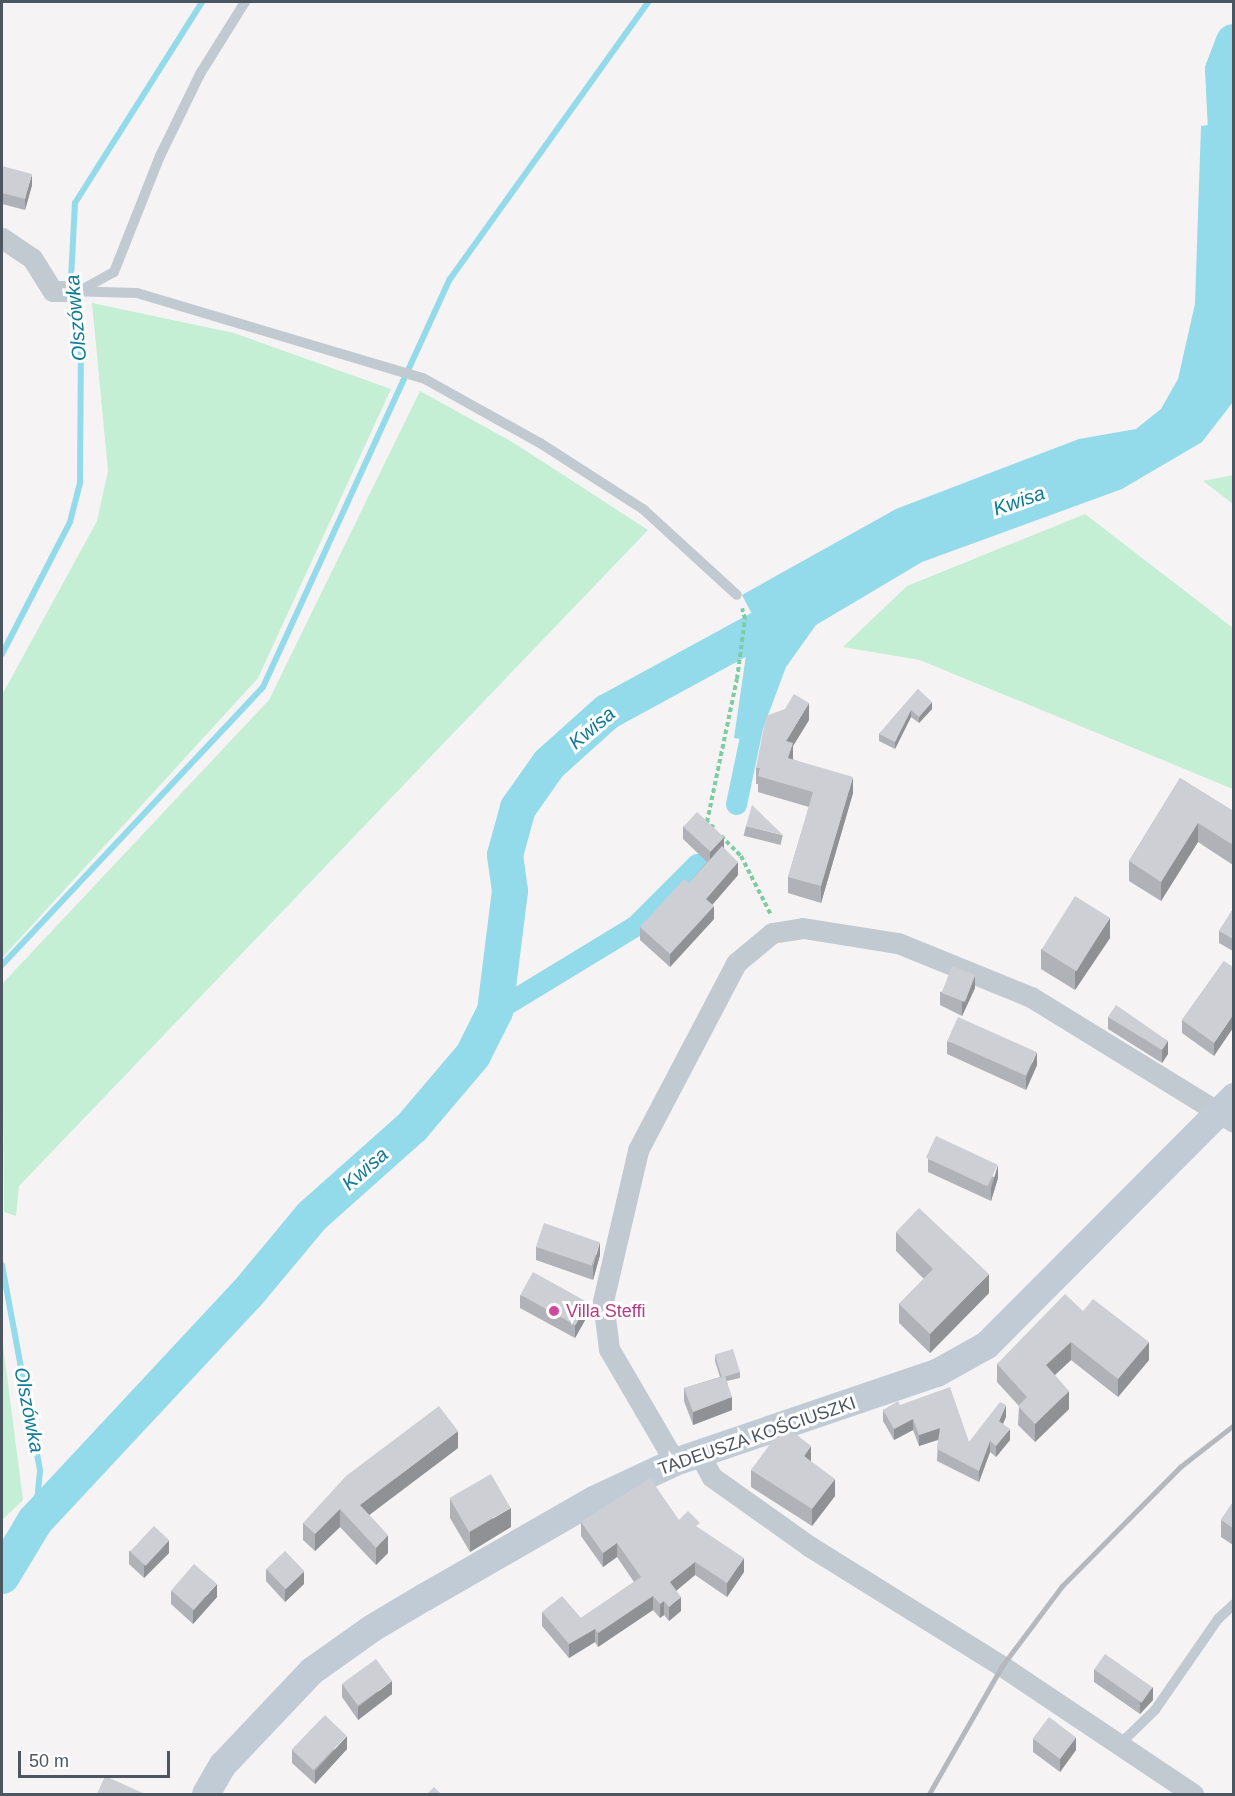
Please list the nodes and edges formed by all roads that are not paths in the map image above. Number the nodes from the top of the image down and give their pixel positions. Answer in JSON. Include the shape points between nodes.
{"nodes":[{"id":1,"x":245,"y":2,"type":"edge"},
{"id":2,"x":2,"y":238,"type":"edge"},
{"id":3,"x":114,"y":272,"type":"junction"},
{"id":4,"x":73,"y":291,"type":"junction"},
{"id":5,"x":137,"y":293,"type":"junction"},
{"id":6,"x":737,"y":596,"type":"road end"},
{"id":7,"x":1228,"y":1110,"type":"edge"},
{"id":8,"x":687,"y":1457,"type":"junction"},
{"id":9,"x":1233,"y":1604,"type":"edge"},
{"id":10,"x":1118,"y":1746,"type":"junction"},
{"id":11,"x":206,"y":1794,"type":"edge"},
{"id":12,"x":1193,"y":1794,"type":"edge"}],
"edges":[{"from":1,"to":3,"type":"lane","via":[[200,74],[160,156]]},
{"from":2,"to":4,"type":"street","via":[[32,258],[53,291]]},
{"from":3,"to":4,"type":"lane"},
{"from":3,"to":5,"type":"lane","via":[[122,286]]},
{"from":4,"to":5,"type":"lane"},
{"from":5,"to":6,"type":"lane","via":[[417,376],[540,443],[643,510]]},
{"from":7,"to":8,"type":"main road","name":"TADEUSZA KOŚCIUSZKI","via":[[987,1345],[937,1373]]},
{"from":7,"to":8,"type":"street","via":[[1020,993],[898,944],[803,928],[778,932],[736,963],[638,1150],[603,1301],[609,1349]]},
{"from":8,"to":10,"type":"street","via":[[809,1546],[1002,1666]]},
{"from":8,"to":11,"type":"main road","name":"TADEUSZA KOŚCIUSZKI","via":[[586,1505],[351,1642],[286,1697],[223,1765]]},
{"from":9,"to":10,"type":"lane","via":[[1218,1619],[1155,1710]]},
{"from":10,"to":12,"type":"street"}]}
